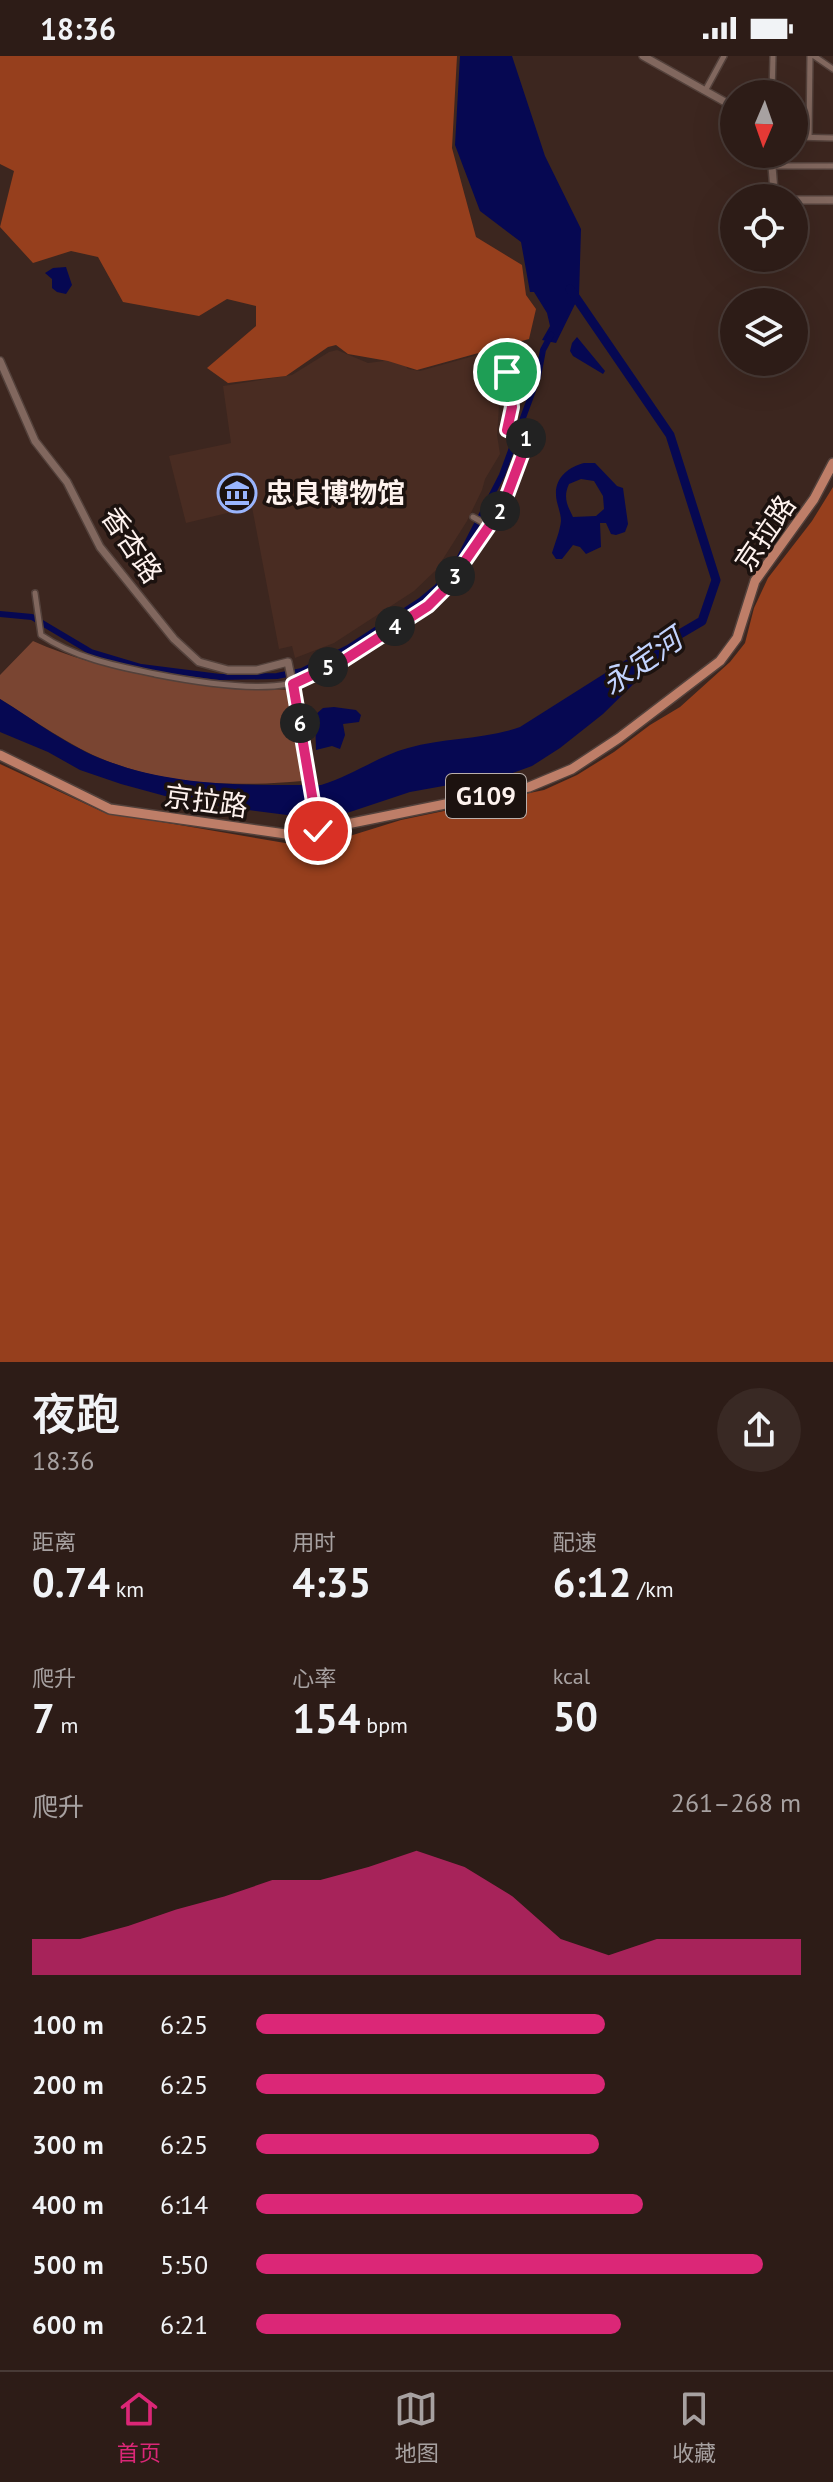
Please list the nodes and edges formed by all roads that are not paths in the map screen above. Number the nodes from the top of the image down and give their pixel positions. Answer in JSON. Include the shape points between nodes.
{"nodes":[{"id":1,"x":643,"y":56,"type":"edge"},
{"id":2,"x":724,"y":56,"type":"edge"},
{"id":3,"x":773,"y":56,"type":"edge"},
{"id":4,"x":812,"y":56,"type":"edge"},
{"id":5,"x":833,"y":69,"type":"edge"},
{"id":6,"x":772,"y":80,"type":"edge"},
{"id":7,"x":705,"y":91,"type":"junction"},
{"id":8,"x":720,"y":99,"type":"edge"},
{"id":9,"x":809,"y":137,"type":"joint"},
{"id":10,"x":833,"y":138,"type":"edge"},
{"id":11,"x":808,"y":166,"type":"edge"},
{"id":12,"x":833,"y":166,"type":"edge"},
{"id":13,"x":808,"y":200,"type":"edge"},
{"id":14,"x":833,"y":200,"type":"edge"},
{"id":15,"x":0,"y":361,"type":"edge"},
{"id":16,"x":507,"y":372,"type":"dead end"},
{"id":17,"x":833,"y":463,"type":"edge"},
{"id":18,"x":473,"y":517,"type":"dead end"},
{"id":19,"x":491,"y":527,"type":"junction"},
{"id":20,"x":35,"y":593,"type":"dead end"},
{"id":21,"x":293,"y":683,"type":"junction"},
{"id":22,"x":0,"y":755,"type":"edge"},
{"id":23,"x":317,"y":827,"type":"junction"}],
"edges":[{"from":1,"to":7,"type":"street"},
{"from":2,"to":7,"type":"street"},
{"from":3,"to":6,"type":"street"},
{"from":4,"to":5,"type":"street"},
{"from":4,"to":9,"type":"street"},
{"from":7,"to":8,"type":"street"},
{"from":9,"to":10,"type":"street"},
{"from":11,"to":12,"type":"street"},
{"from":13,"to":14,"type":"street"},
{"from":15,"to":21,"type":"street","name":"香杏路","via":[[35,441],[67,482],[100,547],[174,639],[199,662],[228,670],[288,662]]},
{"from":16,"to":19,"type":"street","via":[[512,407],[507,430],[528,439]]},
{"from":17,"to":23,"type":"highway","name":"京拉路","number":"G109","via":[[814,499],[755,581],[731,649],[619,738],[572,769],[529,787]]},
{"from":18,"to":19,"type":"street"},
{"from":19,"to":21,"type":"street","via":[[428,606],[344,660]]},
{"from":20,"to":21,"type":"street","via":[[44,638],[80,655],[216,683]]},
{"from":21,"to":23,"type":"street","name":"香杏路"},
{"from":22,"to":23,"type":"highway","name":"京拉路","number":"G109","via":[[110,809],[269,833],[293,835]]}]}
